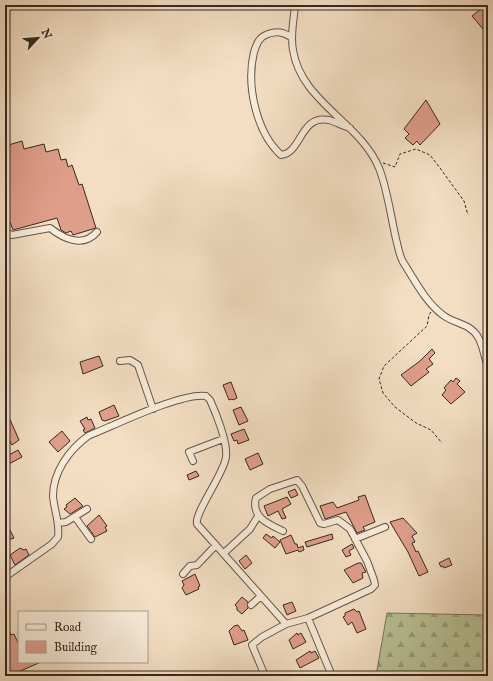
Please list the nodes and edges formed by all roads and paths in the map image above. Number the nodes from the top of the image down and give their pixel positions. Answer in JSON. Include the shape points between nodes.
{"nodes":[{"id":1,"x":295,"y":5,"type":"edge"},
{"id":2,"x":291,"y":37,"type":"junction"},
{"id":3,"x":353,"y":130,"type":"junction"},
{"id":4,"x":375,"y":160,"type":"junction"},
{"id":5,"x":468,"y":215,"type":"dead end"},
{"id":6,"x":5,"y":232,"type":"edge"},
{"id":7,"x":97,"y":232,"type":"dead end"},
{"id":8,"x":436,"y":308,"type":"junction"},
{"id":9,"x":120,"y":361,"type":"dead end"},
{"id":10,"x":488,"y":366,"type":"edge"},
{"id":11,"x":153,"y":409,"type":"junction"},
{"id":12,"x":223,"y":439,"type":"junction"},
{"id":13,"x":442,"y":443,"type":"dead end"},
{"id":14,"x":194,"y":462,"type":"dead end"},
{"id":15,"x":87,"y":509,"type":"dead end"},
{"id":16,"x":258,"y":516,"type":"junction"},
{"id":17,"x":75,"y":517,"type":"junction"},
{"id":18,"x":58,"y":523,"type":"junction"},
{"id":19,"x":385,"y":527,"type":"dead end"},
{"id":20,"x":283,"y":531,"type":"dead end"},
{"id":21,"x":92,"y":539,"type":"dead end"},
{"id":22,"x":355,"y":539,"type":"junction"},
{"id":23,"x":216,"y":545,"type":"junction"},
{"id":24,"x":224,"y":553,"type":"junction"},
{"id":25,"x":183,"y":574,"type":"dead end"},
{"id":26,"x":5,"y":577,"type":"edge"},
{"id":27,"x":261,"y":596,"type":"junction"},
{"id":28,"x":251,"y":605,"type":"dead end"},
{"id":29,"x":308,"y":618,"type":"junction"},
{"id":30,"x":286,"y":624,"type":"junction"},
{"id":31,"x":265,"y":676,"type":"edge"},
{"id":32,"x":332,"y":676,"type":"edge"}],
"edges":[{"from":1,"to":2,"type":"street"},
{"from":2,"to":3,"type":"street","via":[[296,64],[317,97]]},
{"from":2,"to":3,"type":"street","via":[[279,32],[265,35],[256,44],[251,66],[253,99],[270,144],[281,156],[290,154],[306,128],[322,120],[329,120]]},
{"from":3,"to":4,"type":"street"},
{"from":4,"to":5,"type":"path","via":[[395,167],[400,154],[408,151],[416,149],[430,155],[464,201]]},
{"from":4,"to":8,"type":"street","via":[[384,185],[402,260]]},
{"from":6,"to":7,"type":"street","via":[[12,235],[50,228],[63,238],[83,241],[92,238]]},
{"from":8,"to":10,"type":"street","via":[[443,315],[467,326],[478,336]]},
{"from":8,"to":13,"type":"path","via":[[429,315],[427,326],[384,366],[379,379],[383,393],[395,407],[416,423],[431,430]]},
{"from":9,"to":11,"type":"street","via":[[130,360],[138,365]]},
{"from":11,"to":12,"type":"street","via":[[191,396],[206,396],[214,408]]},
{"from":11,"to":18,"type":"street","via":[[88,436],[70,453],[60,468],[54,486],[53,497]]},
{"from":12,"to":14,"type":"street","via":[[189,452]]},
{"from":12,"to":23,"type":"street","via":[[227,456],[224,466],[196,520]]},
{"from":15,"to":17,"type":"street"},
{"from":16,"to":20,"type":"street"},
{"from":16,"to":22,"type":"street","via":[[256,498],[270,489],[297,480],[320,523],[338,520],[350,529]]},
{"from":16,"to":24,"type":"street","via":[[250,529]]},
{"from":17,"to":18,"type":"street"},
{"from":17,"to":21,"type":"street"},
{"from":18,"to":26,"type":"street","via":[[58,536],[52,544]]},
{"from":19,"to":22,"type":"street"},
{"from":22,"to":29,"type":"street","via":[[369,567],[374,585],[371,589]]},
{"from":23,"to":24,"type":"street"},
{"from":23,"to":25,"type":"street","via":[[197,565],[190,566]]},
{"from":24,"to":27,"type":"street"},
{"from":27,"to":28,"type":"street"},
{"from":27,"to":30,"type":"street"},
{"from":29,"to":30,"type":"street"},
{"from":29,"to":32,"type":"street"},
{"from":30,"to":31,"type":"street","via":[[262,636],[252,646]]}]}
